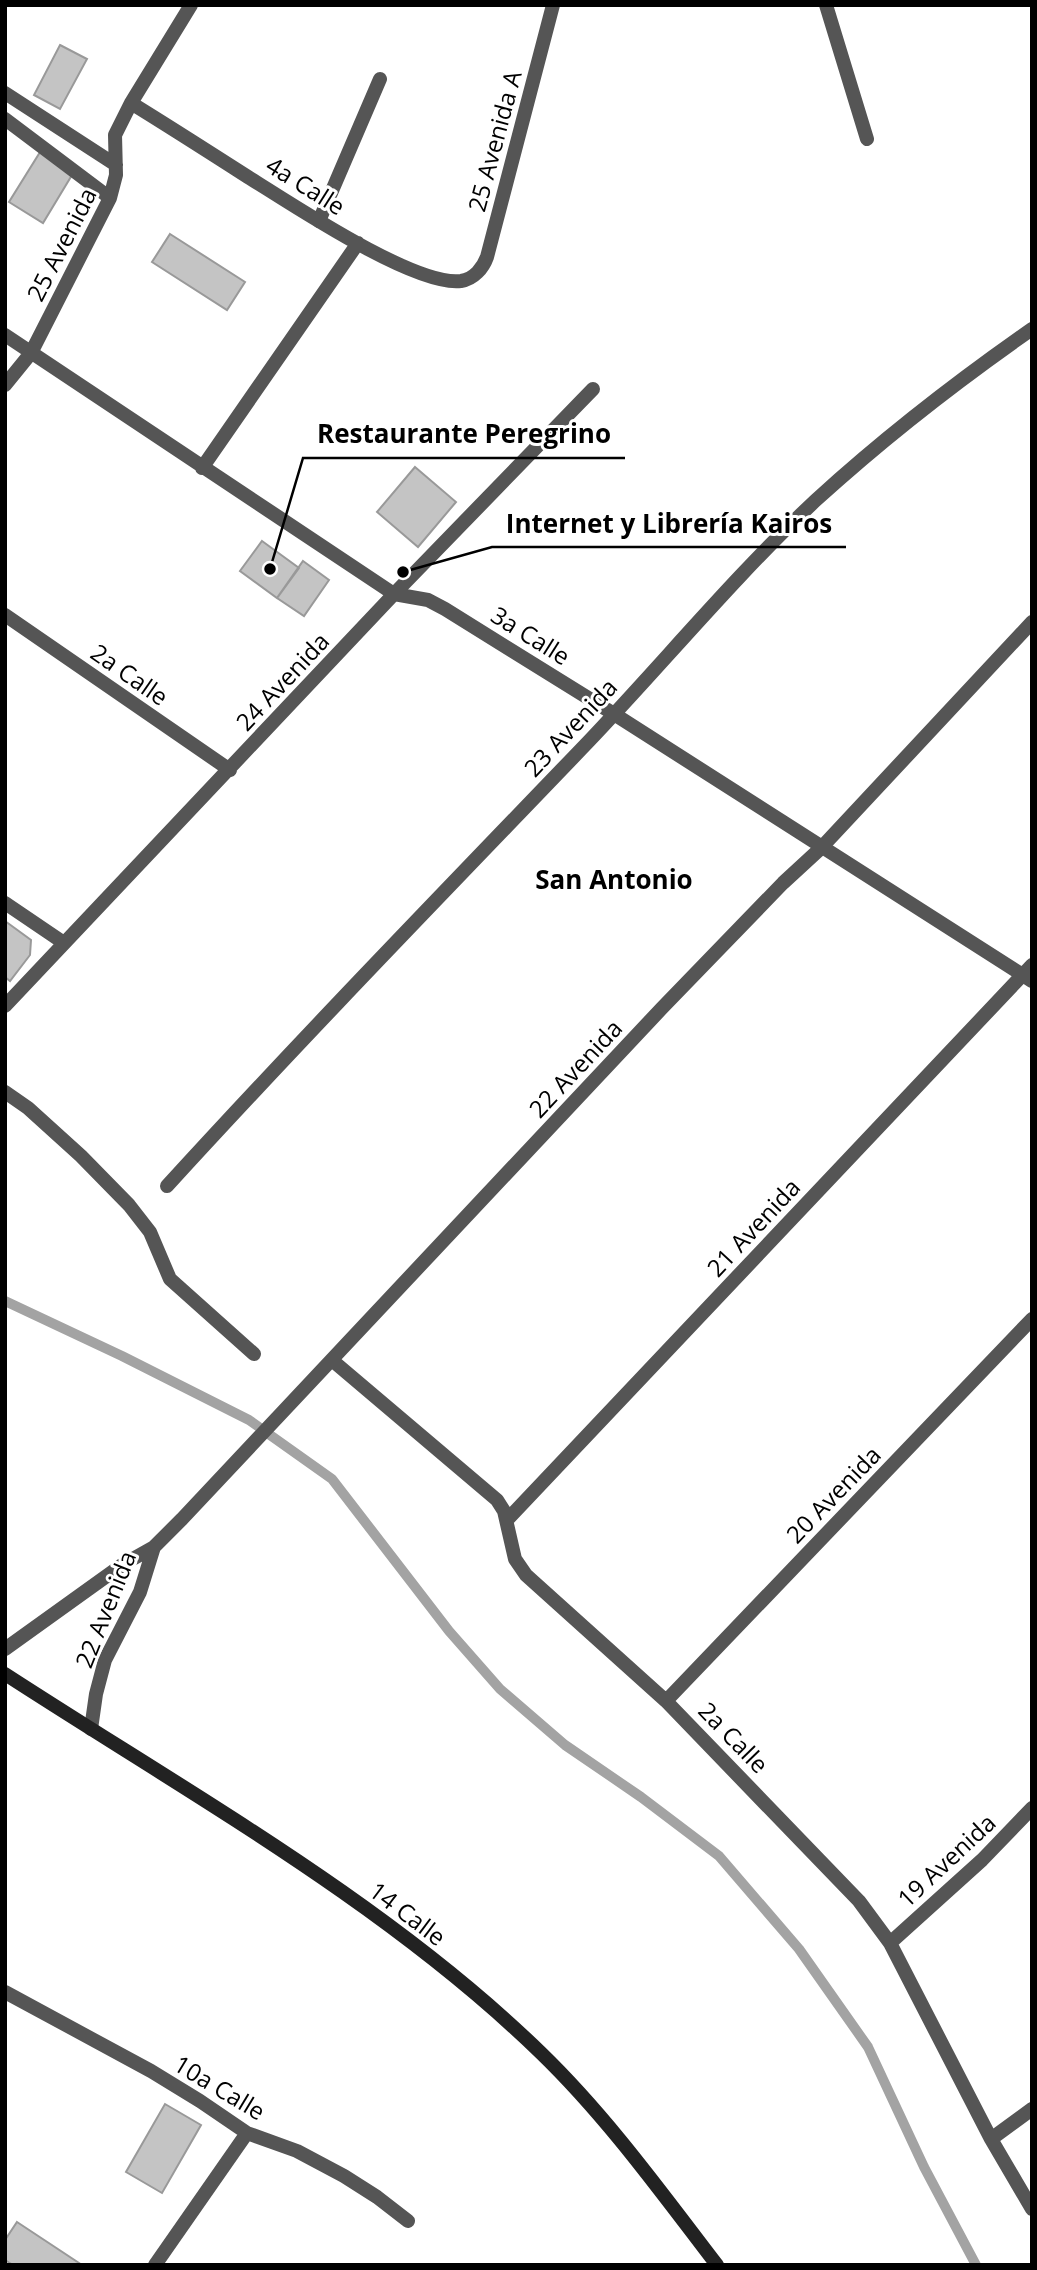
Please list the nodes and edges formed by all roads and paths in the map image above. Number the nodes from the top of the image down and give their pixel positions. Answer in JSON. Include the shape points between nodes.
{"nodes":[{"id":1,"x":191,"y":5,"type":"edge"},
{"id":2,"x":553,"y":5,"type":"edge"},
{"id":3,"x":826,"y":5,"type":"edge"},
{"id":4,"x":380,"y":79,"type":"dead end"},
{"id":5,"x":5,"y":93,"type":"edge"},
{"id":6,"x":131,"y":103,"type":"junction"},
{"id":7,"x":5,"y":118,"type":"edge"},
{"id":8,"x":867,"y":139,"type":"dead end"},
{"id":9,"x":116,"y":165,"type":"junction"},
{"id":10,"x":110,"y":198,"type":"junction"},
{"id":11,"x":319,"y":221,"type":"junction"},
{"id":12,"x":358,"y":243,"type":"junction"},
{"id":13,"x":467,"y":280,"type":"joint"},
{"id":14,"x":1032,"y":329,"type":"edge"},
{"id":15,"x":5,"y":335,"type":"edge"},
{"id":16,"x":31,"y":353,"type":"junction"},
{"id":17,"x":5,"y":385,"type":"edge"},
{"id":18,"x":593,"y":389,"type":"dead end"},
{"id":19,"x":202,"y":468,"type":"junction"},
{"id":20,"x":394,"y":594,"type":"junction"},
{"id":21,"x":5,"y":614,"type":"edge"},
{"id":22,"x":1032,"y":622,"type":"edge"},
{"id":23,"x":614,"y":714,"type":"junction"},
{"id":24,"x":230,"y":770,"type":"junction"},
{"id":25,"x":821,"y":848,"type":"junction"},
{"id":26,"x":5,"y":903,"type":"edge"},
{"id":27,"x":64,"y":943,"type":"junction"},
{"id":28,"x":1029,"y":974,"type":"edge"},
{"id":29,"x":5,"y":1006,"type":"edge"},
{"id":30,"x":5,"y":1092,"type":"edge"},
{"id":31,"x":167,"y":1186,"type":"dead end"},
{"id":32,"x":1032,"y":1319,"type":"edge"},
{"id":33,"x":254,"y":1354,"type":"dead end"},
{"id":34,"x":333,"y":1361,"type":"junction"},
{"id":35,"x":507,"y":1520,"type":"junction"},
{"id":36,"x":154,"y":1547,"type":"junction"},
{"id":37,"x":5,"y":1648,"type":"edge"},
{"id":38,"x":5,"y":1674,"type":"edge"},
{"id":39,"x":666,"y":1701,"type":"junction"},
{"id":40,"x":91,"y":1730,"type":"junction"},
{"id":41,"x":1032,"y":1808,"type":"edge"},
{"id":42,"x":890,"y":1943,"type":"junction"},
{"id":43,"x":5,"y":1992,"type":"edge"},
{"id":44,"x":1032,"y":2109,"type":"edge"},
{"id":45,"x":247,"y":2133,"type":"junction"},
{"id":46,"x":991,"y":2139,"type":"junction"},
{"id":47,"x":1032,"y":2208,"type":"edge"},
{"id":48,"x":408,"y":2221,"type":"dead end"},
{"id":49,"x":155,"y":2265,"type":"edge"},
{"id":50,"x":717,"y":2265,"type":"edge"}],
"edges":[{"from":1,"to":6,"type":"street","name":"25 Avenida"},
{"from":2,"to":13,"type":"street","name":"25 Avenida A","via":[[487,257],[484,266]]},
{"from":3,"to":8,"type":"street"},
{"from":4,"to":11,"type":"street"},
{"from":5,"to":9,"type":"street"},
{"from":6,"to":9,"type":"street","name":"25 Avenida","via":[[115,135]]},
{"from":6,"to":11,"type":"street","name":"4a Calle"},
{"from":7,"to":10,"type":"street"},
{"from":9,"to":10,"type":"street","name":"25 Avenida"},
{"from":10,"to":16,"type":"street","name":"25 Avenida"},
{"from":11,"to":12,"type":"street","name":"4a Calle"},
{"from":12,"to":13,"type":"street","name":"4a Calle","via":[[428,276]]},
{"from":12,"to":19,"type":"street"},
{"from":14,"to":23,"type":"street","name":"23 Avenida","via":[[952,385],[815,501]]},
{"from":15,"to":16,"type":"street","name":"3a Calle"},
{"from":16,"to":17,"type":"street","name":"25 Avenida"},
{"from":16,"to":19,"type":"street","name":"3a Calle"},
{"from":18,"to":20,"type":"street","name":"24 Avenida"},
{"from":19,"to":20,"type":"street","name":"3a Calle"},
{"from":20,"to":23,"type":"street","name":"3a Calle","via":[[436,604]]},
{"from":20,"to":24,"type":"street","name":"24 Avenida"},
{"from":21,"to":24,"type":"street","name":"2a Calle"},
{"from":22,"to":25,"type":"street","name":"22 Avenida"},
{"from":23,"to":25,"type":"street","name":"3a Calle"},
{"from":23,"to":31,"type":"street","name":"23 Avenida"},
{"from":24,"to":27,"type":"street","name":"24 Avenida"},
{"from":25,"to":28,"type":"street","name":"3a Calle"},
{"from":25,"to":34,"type":"street","name":"22 Avenida","via":[[662,1009]]},
{"from":26,"to":27,"type":"street"},
{"from":27,"to":29,"type":"street","name":"24 Avenida"},
{"from":28,"to":35,"type":"street","name":"21 Avenida"},
{"from":30,"to":33,"type":"street","via":[[28,1108],[129,1205],[150,1232],[170,1279]]},
{"from":32,"to":39,"type":"street","name":"20 Avenida"},
{"from":34,"to":35,"type":"street","name":"2a Calle","via":[[497,1500]]},
{"from":34,"to":36,"type":"street","name":"22 Avenida"},
{"from":35,"to":39,"type":"street","name":"2a Calle","via":[[515,1559],[526,1575]]},
{"from":36,"to":37,"type":"street","name":"22 Avenida"},
{"from":36,"to":40,"type":"street","name":"22 Avenida","via":[[140,1592],[105,1660]]},
{"from":38,"to":40,"type":"street","name":"14 Calle"},
{"from":39,"to":42,"type":"street","name":"2a Calle","via":[[859,1901]]},
{"from":40,"to":50,"type":"street","name":"14 Calle","via":[[301,1864],[386,1923],[485,2002],[585,2098]]},
{"from":41,"to":42,"type":"street","name":"19 Avenida"},
{"from":42,"to":46,"type":"street","name":"2a Calle"},
{"from":43,"to":45,"type":"street","name":"10a Calle","via":[[151,2071]]},
{"from":44,"to":46,"type":"street"},
{"from":45,"to":48,"type":"street","name":"10a Calle","via":[[297,2151],[344,2176]]},
{"from":45,"to":49,"type":"street"},
{"from":46,"to":47,"type":"street","name":"2a Calle"}]}
